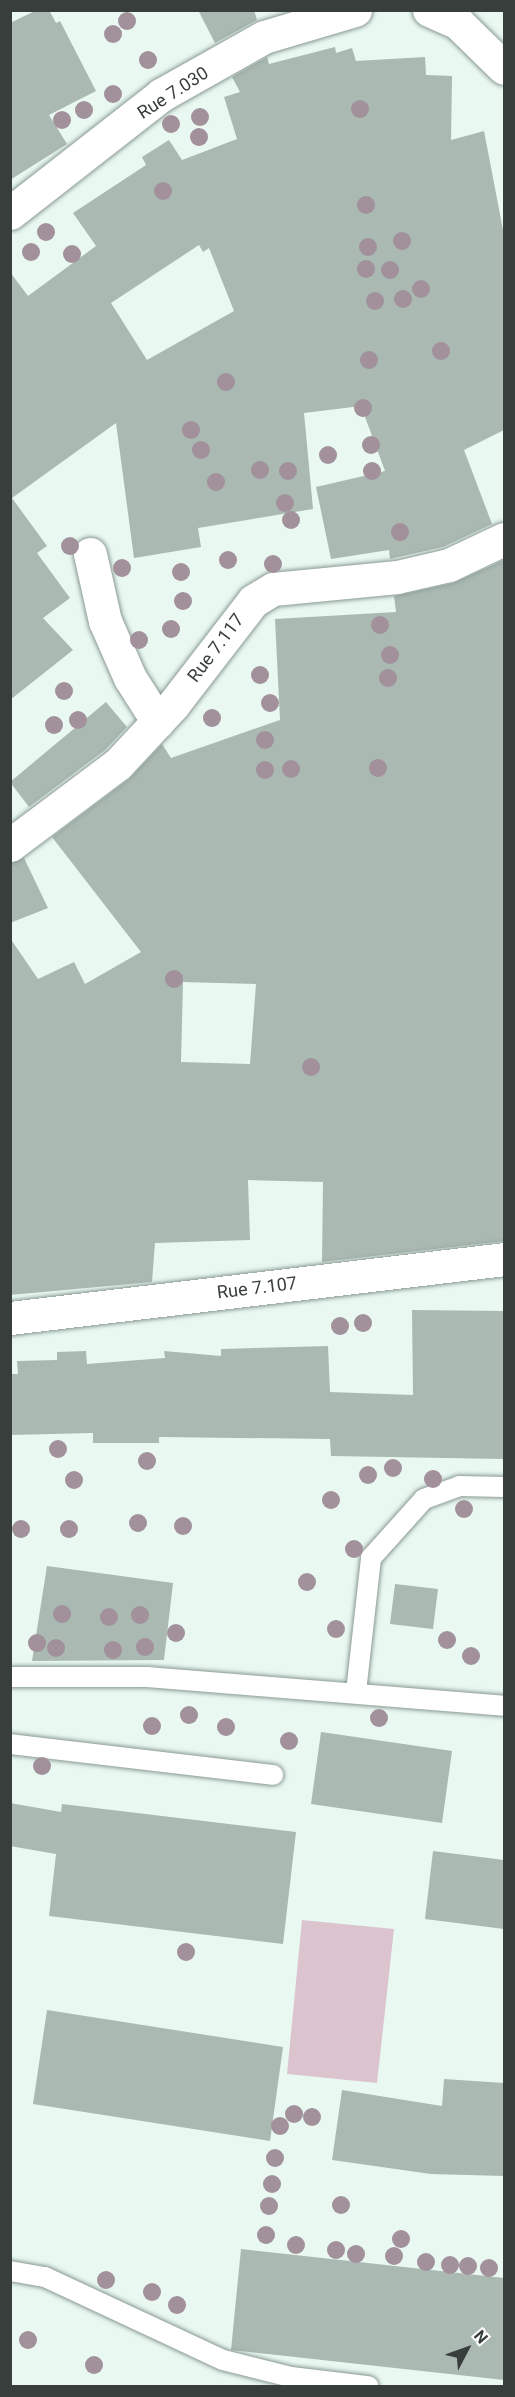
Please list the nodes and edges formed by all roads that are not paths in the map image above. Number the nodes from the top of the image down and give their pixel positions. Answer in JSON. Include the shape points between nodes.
{"nodes":[{"id":1,"x":355,"y":10,"type":"edge"},
{"id":2,"x":450,"y":15,"type":"edge"},
{"id":3,"x":504,"y":68,"type":"edge"},
{"id":4,"x":10,"y":213,"type":"edge"},
{"id":5,"x":504,"y":539,"type":"edge"},
{"id":6,"x":90,"y":554,"type":"dead end"},
{"id":7,"x":158,"y":722,"type":"junction"},
{"id":8,"x":10,"y":844,"type":"edge"},
{"id":9,"x":504,"y":1259,"type":"edge"},
{"id":10,"x":10,"y":1318,"type":"edge"},
{"id":11,"x":504,"y":1487,"type":"edge"},
{"id":12,"x":10,"y":1677,"type":"edge"},
{"id":13,"x":356,"y":1692,"type":"junction"},
{"id":14,"x":504,"y":1706,"type":"edge"},
{"id":15,"x":10,"y":1744,"type":"edge"},
{"id":16,"x":273,"y":1775,"type":"dead end"},
{"id":17,"x":10,"y":2271,"type":"edge"},
{"id":18,"x":368,"y":2386,"type":"edge"}],
"edges":[{"from":1,"to":4,"type":"street","name":"Rue 7.030","via":[[264,36],[161,95]]},
{"from":2,"to":3,"type":"street"},
{"from":5,"to":7,"type":"street","name":"Rue 7.117","via":[[449,565],[398,577],[273,589],[238,615]]},
{"from":6,"to":7,"type":"street","via":[[105,621],[130,678]]},
{"from":7,"to":8,"type":"street","name":"Rue 7.117","via":[[118,764]]},
{"from":9,"to":10,"type":"street","name":"Rue 7.107"},
{"from":11,"to":13,"type":"lane","via":[[459,1486],[424,1499],[371,1558]]},
{"from":12,"to":13,"type":"lane","via":[[147,1677]]},
{"from":13,"to":14,"type":"lane"},
{"from":15,"to":16,"type":"lane"},
{"from":17,"to":18,"type":"lane","via":[[45,2277],[223,2360],[291,2377]]}]}
